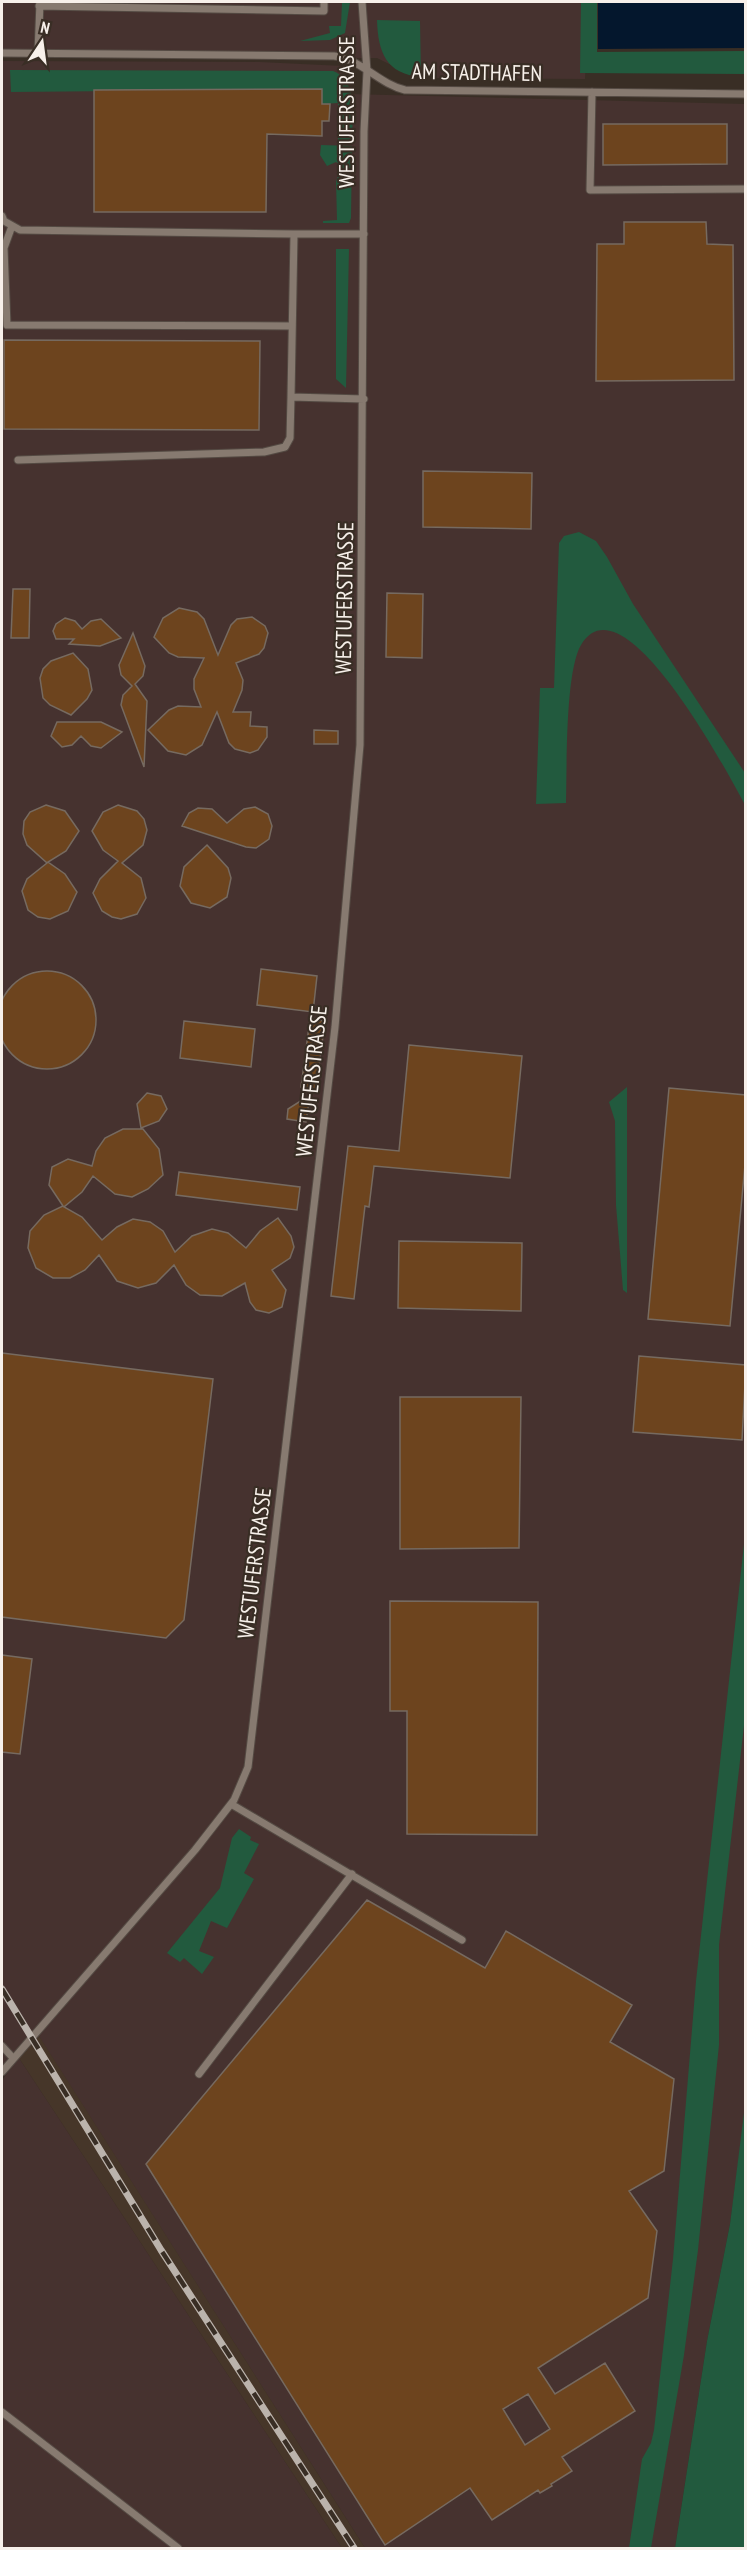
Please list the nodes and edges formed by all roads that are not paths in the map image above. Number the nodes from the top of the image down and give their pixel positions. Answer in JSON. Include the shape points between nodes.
{"nodes":[{"id":1,"x":324,"y":2,"type":"edge"},
{"id":2,"x":362,"y":2,"type":"edge"},
{"id":3,"x":40,"y":4,"type":"edge"},
{"id":4,"x":2,"y":53,"type":"edge"},
{"id":5,"x":38,"y":53,"type":"junction"},
{"id":6,"x":367,"y":71,"type":"junction"},
{"id":7,"x":592,"y":92,"type":"junction"},
{"id":8,"x":746,"y":93,"type":"edge"},
{"id":9,"x":746,"y":189,"type":"edge"},
{"id":10,"x":2,"y":216,"type":"edge"},
{"id":11,"x":12,"y":226,"type":"junction"},
{"id":12,"x":294,"y":234,"type":"junction"},
{"id":13,"x":364,"y":234,"type":"junction"},
{"id":14,"x":292,"y":326,"type":"junction"},
{"id":15,"x":291,"y":398,"type":"junction"},
{"id":16,"x":364,"y":399,"type":"junction"},
{"id":17,"x":18,"y":460,"type":"dead end"},
{"id":18,"x":231,"y":1804,"type":"junction"},
{"id":19,"x":351,"y":1874,"type":"junction"},
{"id":20,"x":462,"y":1940,"type":"dead end"},
{"id":21,"x":2,"y":2046,"type":"edge"},
{"id":22,"x":13,"y":2058,"type":"junction"},
{"id":23,"x":2,"y":2072,"type":"edge"},
{"id":24,"x":199,"y":2074,"type":"dead end"},
{"id":25,"x":2,"y":2412,"type":"edge"},
{"id":26,"x":178,"y":2548,"type":"edge"}],
"edges":[{"from":1,"to":3,"type":"lane","via":[[324,11]]},
{"from":2,"to":6,"type":"lane","name":"WESTUFERSTRASSE"},
{"from":3,"to":5,"type":"lane"},
{"from":4,"to":5,"type":"lane","name":"AM STADTHAFEN"},
{"from":5,"to":6,"type":"lane","name":"AM STADTHAFEN","via":[[334,56]]},
{"from":6,"to":7,"type":"lane","name":"AM STADTHAFEN","via":[[405,90]]},
{"from":6,"to":13,"type":"lane","name":"WESTUFERSTRASSE"},
{"from":7,"to":8,"type":"lane","name":"AM STADTHAFEN"},
{"from":7,"to":9,"type":"lane","via":[[590,190]]},
{"from":10,"to":11,"type":"lane"},
{"from":11,"to":12,"type":"lane","via":[[20,230]]},
{"from":11,"to":14,"type":"lane","via":[[4,248],[7,325]]},
{"from":12,"to":13,"type":"lane"},
{"from":12,"to":14,"type":"lane"},
{"from":13,"to":16,"type":"lane","name":"WESTUFERSTRASSE"},
{"from":14,"to":15,"type":"lane"},
{"from":15,"to":16,"type":"lane"},
{"from":15,"to":17,"type":"lane","via":[[290,438],[285,447],[264,452]]},
{"from":16,"to":18,"type":"lane","name":"WESTUFERSTRASSE","via":[[360,745],[348,910],[248,1767]]},
{"from":18,"to":19,"type":"lane"},
{"from":18,"to":22,"type":"lane","name":"WESTUFERSTRASSE"},
{"from":19,"to":20,"type":"lane"},
{"from":19,"to":24,"type":"lane"},
{"from":21,"to":22,"type":"lane"},
{"from":22,"to":23,"type":"lane","name":"WESTUFERSTRASSE"},
{"from":25,"to":26,"type":"lane"}]}
